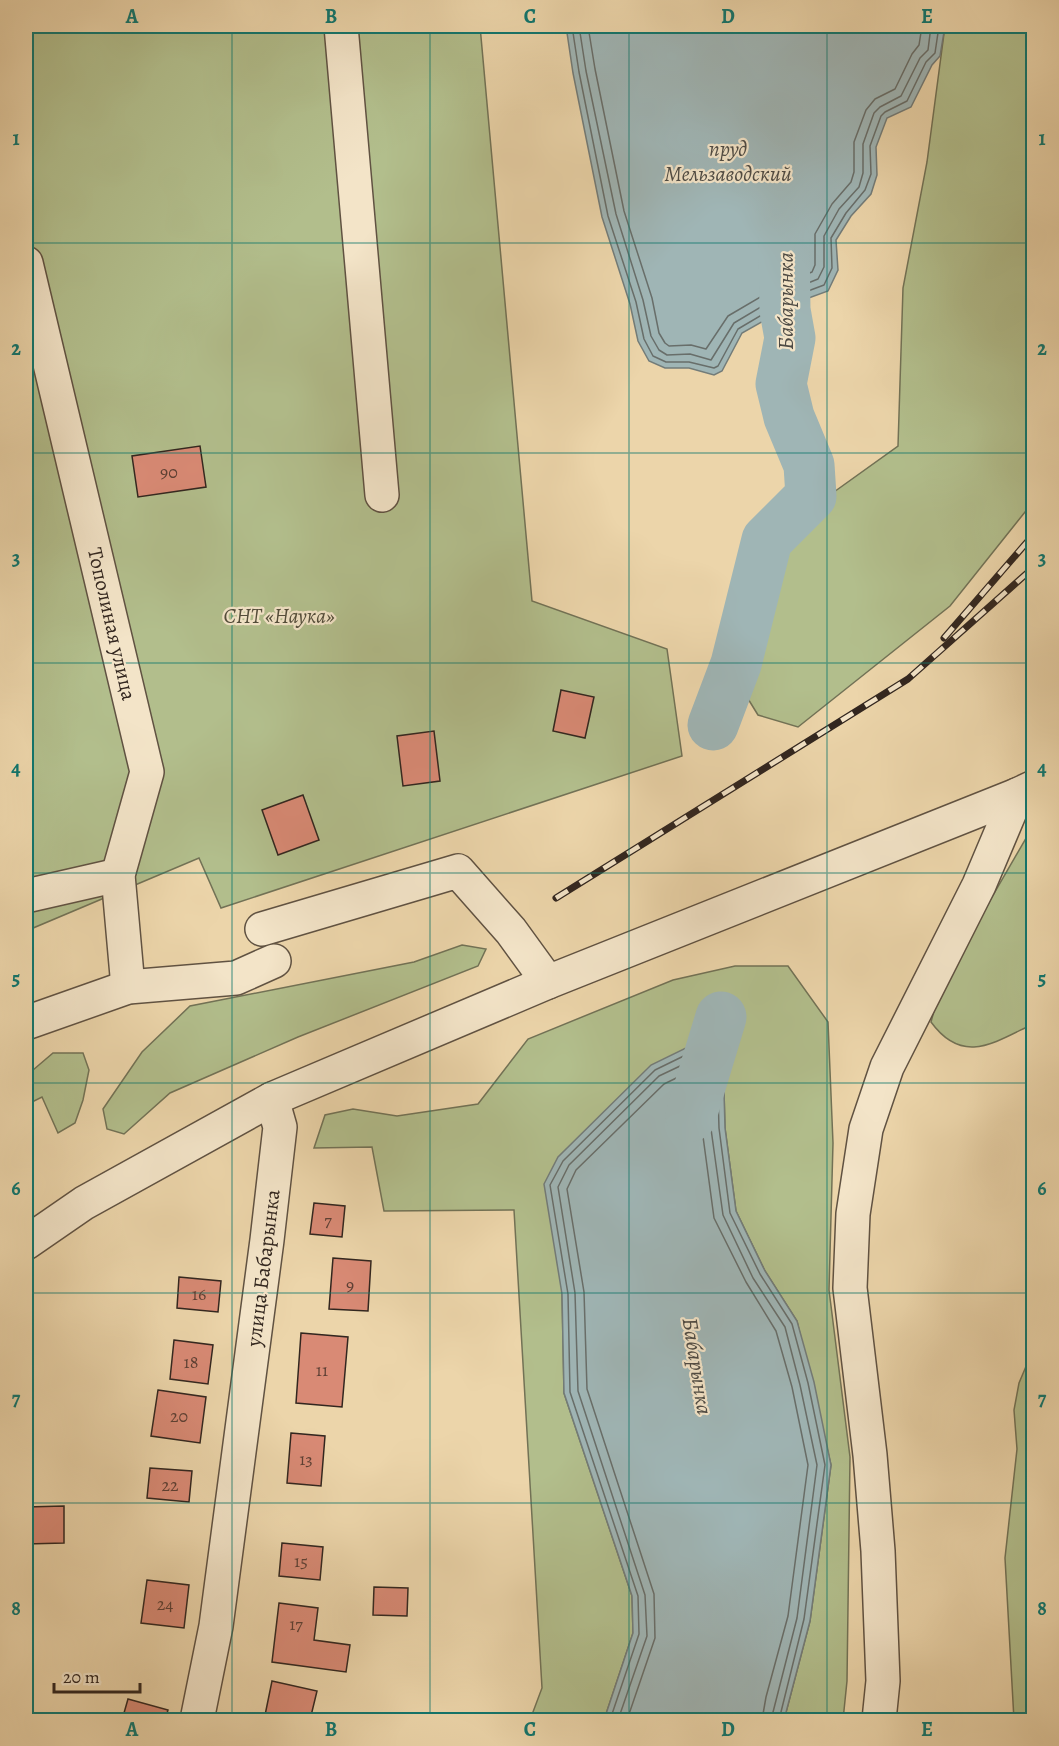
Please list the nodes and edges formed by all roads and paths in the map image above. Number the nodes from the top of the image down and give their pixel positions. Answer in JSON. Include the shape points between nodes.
{"nodes":[{"id":1,"x":341,"y":26,"type":"edge"},
{"id":2,"x":26,"y":263,"type":"edge"},
{"id":3,"x":382,"y":495,"type":"dead end"},
{"id":4,"x":1025,"y":791,"type":"edge"},
{"id":5,"x":118,"y":875,"type":"junction"},
{"id":6,"x":26,"y":896,"type":"edge"},
{"id":7,"x":262,"y":929,"type":"dead end"},
{"id":8,"x":274,"y":961,"type":"dead end"},
{"id":9,"x":548,"y":982,"type":"junction"},
{"id":10,"x":128,"y":987,"type":"junction"},
{"id":11,"x":26,"y":1023,"type":"edge"},
{"id":12,"x":272,"y":1099,"type":"junction"},
{"id":13,"x":26,"y":1243,"type":"edge"},
{"id":14,"x":197,"y":1720,"type":"edge"},
{"id":15,"x":879,"y":1720,"type":"edge"}],
"edges":[{"from":1,"to":3,"type":"street"},
{"from":2,"to":5,"type":"street","name":"Тополиная улица","via":[[147,772]]},
{"from":4,"to":9,"type":"street"},
{"from":4,"to":15,"type":"street","via":[[887,1067],[866,1129],[854,1214],[850,1288],[878,1551],[883,1681]]},
{"from":5,"to":6,"type":"street"},
{"from":5,"to":10,"type":"street","name":"Тополиная улица"},
{"from":7,"to":9,"type":"street","via":[[459,871],[511,930]]},
{"from":8,"to":10,"type":"street","via":[[236,978]]},
{"from":9,"to":12,"type":"street"},
{"from":10,"to":11,"type":"street"},
{"from":12,"to":13,"type":"street","via":[[84,1203]]},
{"from":12,"to":14,"type":"street","name":"улица Бабарынка","via":[[280,1127],[267,1240],[216,1626]]}]}
